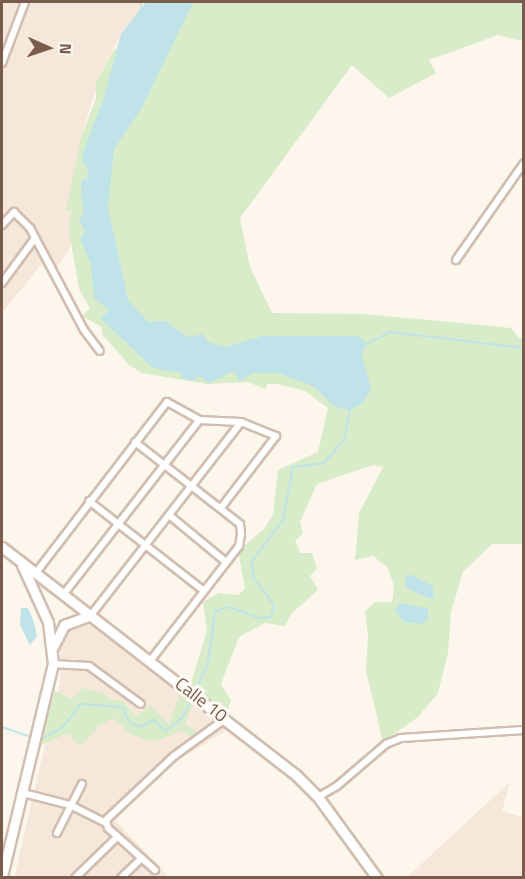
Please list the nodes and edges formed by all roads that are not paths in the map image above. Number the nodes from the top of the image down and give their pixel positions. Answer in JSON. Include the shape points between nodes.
{"nodes":[{"id":1,"x":26,"y":2,"type":"edge"},
{"id":2,"x":2,"y":63,"type":"edge"},
{"id":3,"x":524,"y":163,"type":"edge"},
{"id":4,"x":2,"y":225,"type":"edge"},
{"id":5,"x":35,"y":238,"type":"junction"},
{"id":6,"x":456,"y":260,"type":"dead end"},
{"id":7,"x":2,"y":283,"type":"edge"},
{"id":8,"x":100,"y":351,"type":"dead end"},
{"id":9,"x":199,"y":420,"type":"junction"},
{"id":10,"x":241,"y":422,"type":"junction"},
{"id":11,"x":135,"y":442,"type":"junction"},
{"id":12,"x":164,"y":464,"type":"junction"},
{"id":13,"x":192,"y":485,"type":"junction"},
{"id":14,"x":89,"y":501,"type":"junction"},
{"id":15,"x":221,"y":508,"type":"junction"},
{"id":16,"x":169,"y":515,"type":"junction"},
{"id":17,"x":118,"y":524,"type":"junction"},
{"id":18,"x":146,"y":545,"type":"junction"},
{"id":19,"x":2,"y":547,"type":"edge"},
{"id":20,"x":226,"y":562,"type":"junction"},
{"id":21,"x":21,"y":563,"type":"junction"},
{"id":22,"x":35,"y":574,"type":"junction"},
{"id":23,"x":203,"y":590,"type":"junction"},
{"id":24,"x":63,"y":595,"type":"junction"},
{"id":25,"x":91,"y":615,"type":"junction"},
{"id":26,"x":53,"y":647,"type":"junction"},
{"id":27,"x":151,"y":660,"type":"junction"},
{"id":28,"x":54,"y":664,"type":"junction"},
{"id":29,"x":141,"y":704,"type":"dead end"},
{"id":30,"x":226,"y":719,"type":"junction"},
{"id":31,"x":524,"y":730,"type":"edge"},
{"id":32,"x":81,"y":784,"type":"dead end"},
{"id":33,"x":23,"y":793,"type":"junction"},
{"id":34,"x":318,"y":797,"type":"junction"},
{"id":35,"x":70,"y":805,"type":"junction"},
{"id":36,"x":106,"y":823,"type":"junction"},
{"id":37,"x":57,"y":833,"type":"dead end"},
{"id":38,"x":117,"y":837,"type":"junction"},
{"id":39,"x":142,"y":858,"type":"junction"},
{"id":40,"x":156,"y":870,"type":"dead end"},
{"id":41,"x":2,"y":876,"type":"edge"},
{"id":42,"x":75,"y":878,"type":"edge"},
{"id":43,"x":120,"y":878,"type":"edge"},
{"id":44,"x":376,"y":878,"type":"edge"}],
"edges":[{"from":1,"to":2,"type":"street"},
{"from":3,"to":6,"type":"street"},
{"from":4,"to":5,"type":"street","via":[[14,212]]},
{"from":5,"to":7,"type":"street"},
{"from":5,"to":8,"type":"street","via":[[84,330]]},
{"from":9,"to":10,"type":"street"},
{"from":9,"to":11,"type":"street","via":[[167,402]]},
{"from":9,"to":12,"type":"street"},
{"from":10,"to":13,"type":"street"},
{"from":10,"to":15,"type":"street","via":[[276,436]]},
{"from":11,"to":12,"type":"street"},
{"from":11,"to":14,"type":"street"},
{"from":12,"to":13,"type":"street"},
{"from":12,"to":17,"type":"street"},
{"from":13,"to":15,"type":"street"},
{"from":13,"to":16,"type":"street"},
{"from":14,"to":17,"type":"street"},
{"from":14,"to":22,"type":"street"},
{"from":15,"to":20,"type":"street","via":[[240,524],[242,534]]},
{"from":16,"to":18,"type":"street"},
{"from":16,"to":20,"type":"street"},
{"from":17,"to":18,"type":"street"},
{"from":17,"to":24,"type":"street"},
{"from":18,"to":23,"type":"street"},
{"from":18,"to":25,"type":"street"},
{"from":19,"to":21,"type":"main road","name":"Calle 10"},
{"from":20,"to":23,"type":"street"},
{"from":21,"to":22,"type":"main road","name":"Calle 10"},
{"from":21,"to":26,"type":"main road","via":[[48,622]]},
{"from":22,"to":24,"type":"main road","name":"Calle 10"},
{"from":23,"to":27,"type":"street"},
{"from":24,"to":25,"type":"main road","name":"Calle 10"},
{"from":25,"to":26,"type":"main road","via":[[64,625]]},
{"from":25,"to":27,"type":"main road","name":"Calle 10"},
{"from":26,"to":28,"type":"main road"},
{"from":27,"to":30,"type":"main road","name":"Calle 10"},
{"from":28,"to":29,"type":"street","via":[[89,666]]},
{"from":28,"to":33,"type":"main road"},
{"from":30,"to":34,"type":"main road","name":"Calle 10"},
{"from":30,"to":36,"type":"street","via":[[174,756],[110,813]]},
{"from":31,"to":34,"type":"street","via":[[401,738],[386,744],[337,786]]},
{"from":32,"to":35,"type":"street"},
{"from":33,"to":35,"type":"street"},
{"from":33,"to":41,"type":"main road"},
{"from":34,"to":44,"type":"main road","name":"Calle 10"},
{"from":35,"to":36,"type":"street"},
{"from":35,"to":37,"type":"street"},
{"from":36,"to":38,"type":"street"},
{"from":38,"to":39,"type":"street"},
{"from":38,"to":42,"type":"street"},
{"from":39,"to":40,"type":"street"},
{"from":39,"to":43,"type":"street"}]}
